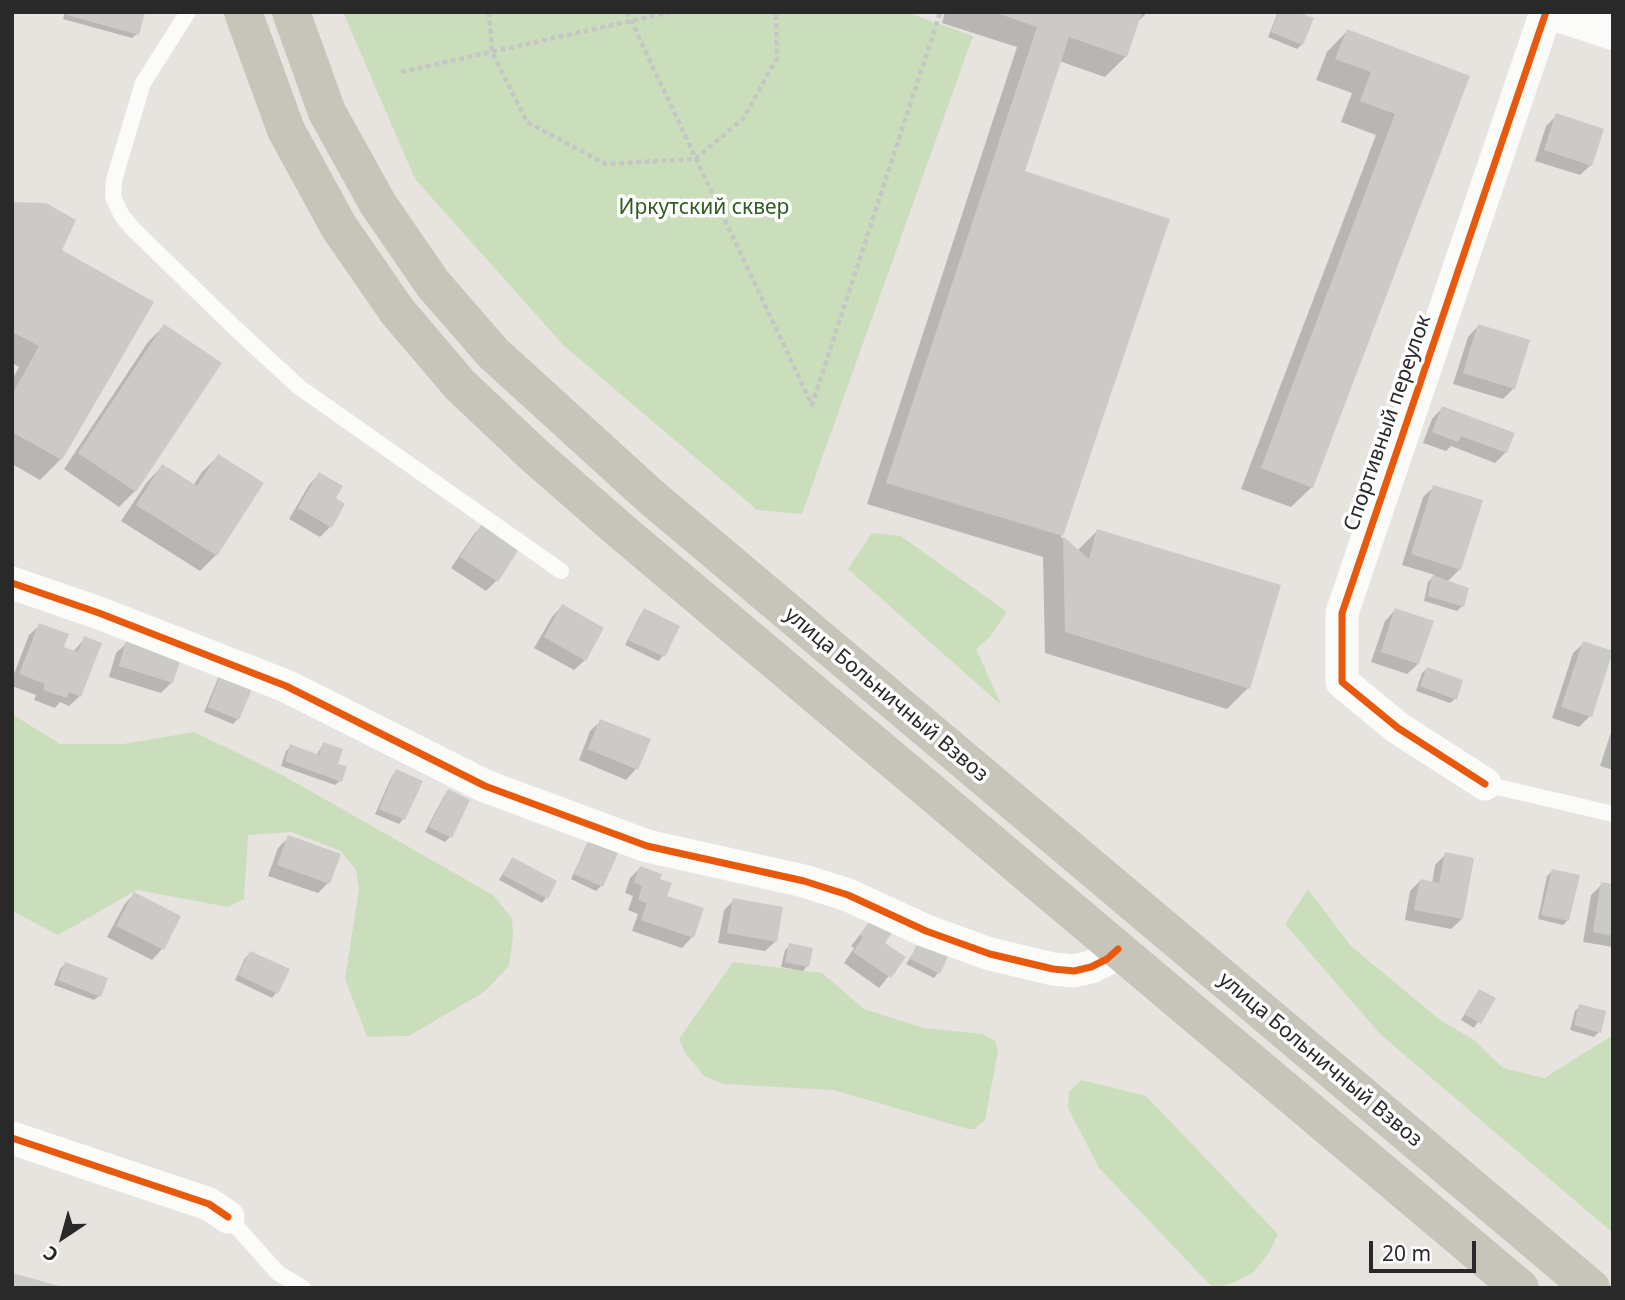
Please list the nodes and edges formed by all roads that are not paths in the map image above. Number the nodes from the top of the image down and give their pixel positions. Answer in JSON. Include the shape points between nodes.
{"nodes":[{"id":1,"x":188,"y":12,"type":"edge"},
{"id":2,"x":243,"y":12,"type":"edge"},
{"id":3,"x":291,"y":12,"type":"edge"},
{"id":4,"x":1546,"y":12,"type":"edge"},
{"id":5,"x":1555,"y":12,"type":"edge"},
{"id":6,"x":1613,"y":31,"type":"edge"},
{"id":7,"x":561,"y":571,"type":"dead end"},
{"id":8,"x":12,"y":583,"type":"edge"},
{"id":9,"x":1485,"y":784,"type":"joint"},
{"id":10,"x":1613,"y":814,"type":"edge"},
{"id":11,"x":1118,"y":949,"type":"junction"},
{"id":12,"x":12,"y":1138,"type":"edge"},
{"id":13,"x":228,"y":1217,"type":"joint"},
{"id":14,"x":303,"y":1288,"type":"edge"},
{"id":15,"x":1520,"y":1288,"type":"edge"},
{"id":16,"x":1591,"y":1288,"type":"edge"}],
"edges":[{"from":1,"to":7,"type":"lane","via":[[143,83],[114,180],[113,197],[122,216],[299,387]]},
{"from":2,"to":11,"type":"main road","via":[[286,130],[339,227],[397,312],[460,384],[621,531]]},
{"from":3,"to":16,"type":"main road","name":"улица Больничный Взвоз","via":[[327,112],[378,204],[433,284],[493,353],[650,496]]},
{"from":4,"to":9,"type":"street","name":"Спортивный переулок","via":[[1342,613],[1342,682],[1398,728]]},
{"from":5,"to":6,"type":"main road"},
{"from":8,"to":11,"type":"street","via":[[286,686],[485,786],[647,846],[804,881],[990,954],[1054,969],[1091,967]]},
{"from":9,"to":10,"type":"lane"},
{"from":11,"to":15,"type":"main road"},
{"from":12,"to":13,"type":"street","via":[[209,1204]]},
{"from":13,"to":14,"type":"lane","via":[[278,1273]]}]}
